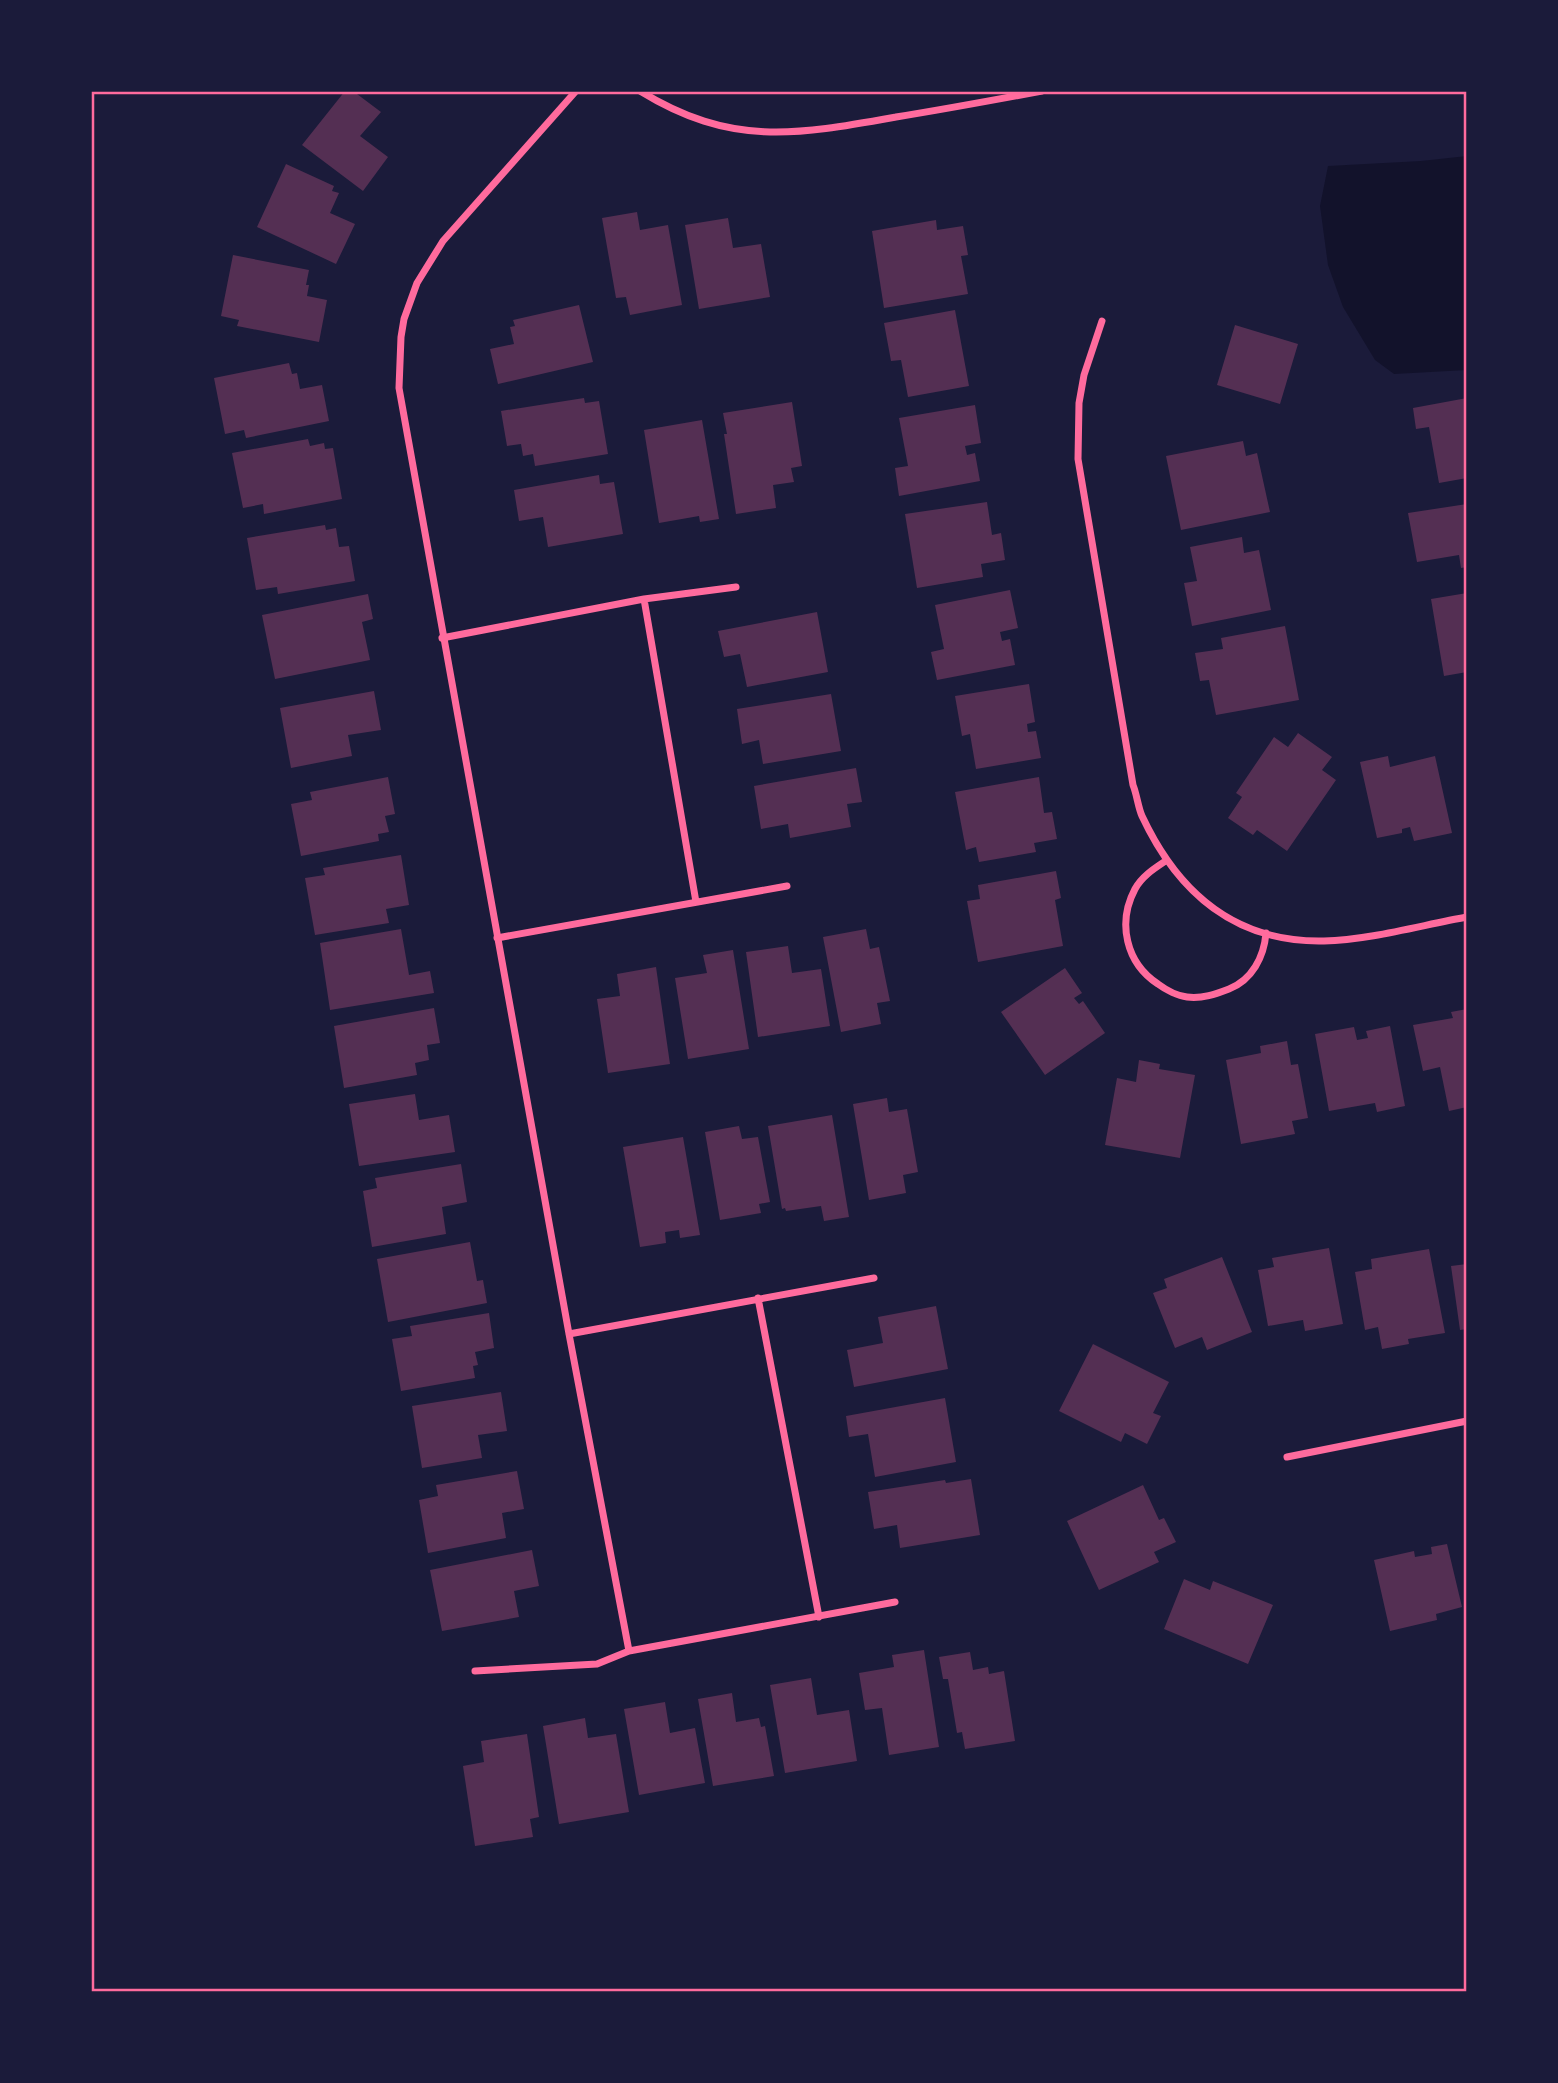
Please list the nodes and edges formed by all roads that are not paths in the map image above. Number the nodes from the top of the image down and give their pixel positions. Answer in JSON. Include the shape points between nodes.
{"nodes":[{"id":1,"x":576,"y":91,"type":"edge"},
{"id":2,"x":640,"y":91,"type":"edge"},
{"id":3,"x":1042,"y":91,"type":"edge"},
{"id":4,"x":1101,"y":320,"type":"dead end"},
{"id":5,"x":736,"y":587,"type":"dead end"},
{"id":6,"x":644,"y":599,"type":"junction"},
{"id":7,"x":442,"y":638,"type":"junction"},
{"id":8,"x":1167,"y":860,"type":"junction"},
{"id":9,"x":787,"y":886,"type":"dead end"},
{"id":10,"x":696,"y":902,"type":"junction"},
{"id":11,"x":1467,"y":917,"type":"edge"},
{"id":12,"x":1265,"y":933,"type":"junction"},
{"id":13,"x":497,"y":938,"type":"junction"},
{"id":14,"x":874,"y":1278,"type":"dead end"},
{"id":15,"x":758,"y":1298,"type":"junction"},
{"id":16,"x":569,"y":1334,"type":"junction"},
{"id":17,"x":1467,"y":1421,"type":"edge"},
{"id":18,"x":1287,"y":1457,"type":"dead end"},
{"id":19,"x":895,"y":1602,"type":"dead end"},
{"id":20,"x":818,"y":1617,"type":"junction"},
{"id":21,"x":629,"y":1651,"type":"junction"},
{"id":22,"x":475,"y":1671,"type":"dead end"}],
"edges":[{"from":1,"to":7,"type":"street","via":[[443,242],[418,283],[404,318],[400,400]]},
{"from":2,"to":3,"type":"street","via":[[667,108],[727,128],[788,134]]},
{"from":4,"to":8,"type":"street","via":[[1079,403],[1078,459],[1133,785],[1141,814]]},
{"from":5,"to":6,"type":"street"},
{"from":6,"to":7,"type":"street"},
{"from":6,"to":10,"type":"street"},
{"from":7,"to":13,"type":"street"},
{"from":8,"to":12,"type":"street","via":[[1211,908]]},
{"from":8,"to":12,"type":"street","via":[[1136,887],[1127,912],[1126,940],[1143,974],[1186,998],[1212,996],[1238,985],[1257,965]]},
{"from":9,"to":10,"type":"street"},
{"from":10,"to":13,"type":"street"},
{"from":11,"to":12,"type":"street","via":[[1341,940],[1302,940]]},
{"from":13,"to":16,"type":"street"},
{"from":14,"to":15,"type":"street"},
{"from":15,"to":16,"type":"street"},
{"from":15,"to":20,"type":"street"},
{"from":16,"to":21,"type":"street"},
{"from":17,"to":18,"type":"street"},
{"from":19,"to":20,"type":"street"},
{"from":20,"to":21,"type":"street"},
{"from":21,"to":22,"type":"street","via":[[597,1664]]}]}
